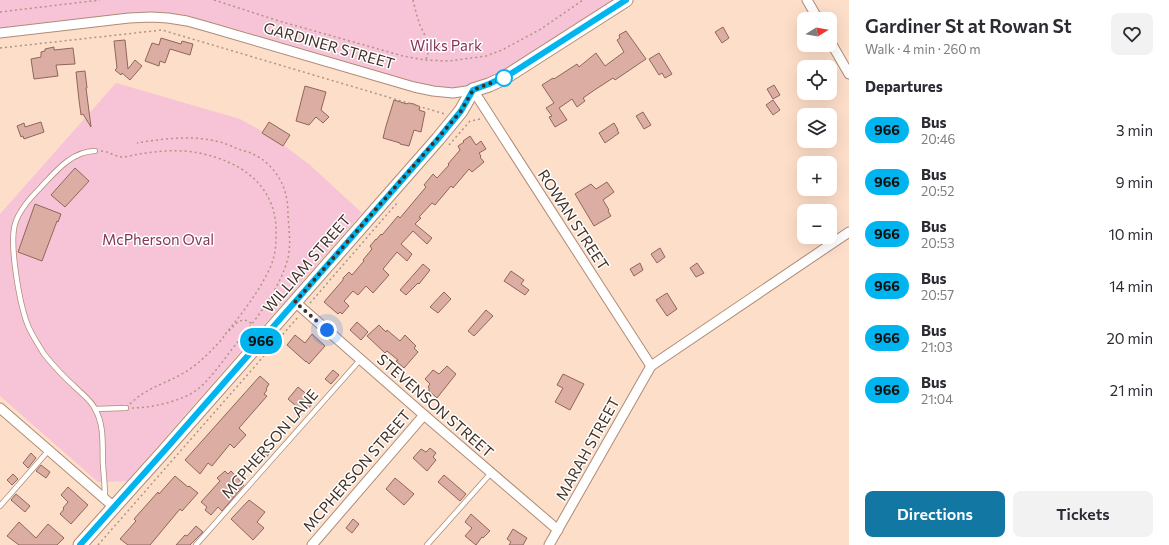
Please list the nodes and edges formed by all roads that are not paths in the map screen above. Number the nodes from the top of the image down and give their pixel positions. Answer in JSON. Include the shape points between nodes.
{"nodes":[{"id":1,"x":626,"y":0,"type":"edge"},
{"id":2,"x":807,"y":0,"type":"edge"},
{"id":3,"x":814,"y":12,"type":"edge"},
{"id":4,"x":0,"y":33,"type":"edge"},
{"id":5,"x":836,"y":52,"type":"edge"},
{"id":6,"x":849,"y":74,"type":"edge"},
{"id":7,"x":473,"y":90,"type":"junction"},
{"id":8,"x":95,"y":151,"type":"road end"},
{"id":9,"x":849,"y":232,"type":"edge"},
{"id":10,"x":299,"y":306,"type":"junction"},
{"id":11,"x":360,"y":360,"type":"junction"},
{"id":12,"x":651,"y":366,"type":"junction"},
{"id":13,"x":0,"y":408,"type":"edge"},
{"id":14,"x":126,"y":408,"type":"road end"},
{"id":15,"x":95,"y":409,"type":"junction"},
{"id":16,"x":424,"y":415,"type":"junction"},
{"id":17,"x":49,"y":450,"type":"junction"},
{"id":18,"x":491,"y":473,"type":"junction"},
{"id":19,"x":109,"y":503,"type":"junction"},
{"id":20,"x":0,"y":506,"type":"edge"},
{"id":21,"x":558,"y":530,"type":"junction"},
{"id":22,"x":80,"y":545,"type":"edge"},
{"id":23,"x":196,"y":545,"type":"edge"},
{"id":24,"x":312,"y":545,"type":"edge"},
{"id":25,"x":426,"y":545,"type":"edge"},
{"id":26,"x":549,"y":545,"type":"edge"}],
"edges":[{"from":1,"to":7,"type":"street","name":"GARDINER STREET","via":[[509,74]]},
{"from":2,"to":3,"type":"street"},
{"from":4,"to":7,"type":"street","name":"GARDINER STREET","via":[[129,18],[168,18],[199,24],[414,87],[453,93]]},
{"from":5,"to":6,"type":"street"},
{"from":7,"to":10,"type":"street","name":"WILLIAM STREET","via":[[453,121]]},
{"from":7,"to":12,"type":"street","name":"ROWAN STREET"},
{"from":8,"to":15,"type":"lane","via":[[75,156],[36,192],[15,223],[13,242],[19,290],[30,330],[45,354]]},
{"from":9,"to":12,"type":"street"},
{"from":10,"to":11,"type":"street","name":"STEVENSON STREET"},
{"from":10,"to":19,"type":"street","name":"WILLIAM STREET","via":[[165,450]]},
{"from":11,"to":16,"type":"street","name":"STEVENSON STREET"},
{"from":11,"to":23,"type":"lane","name":"MCPHERSON LANE"},
{"from":12,"to":21,"type":"street","name":"MARAH STREET"},
{"from":13,"to":17,"type":"street"},
{"from":14,"to":15,"type":"lane"},
{"from":15,"to":19,"type":"lane","via":[[101,424],[103,469]]},
{"from":16,"to":18,"type":"street","name":"STEVENSON STREET"},
{"from":16,"to":24,"type":"street","name":"MCPHERSON STREET"},
{"from":17,"to":19,"type":"street"},
{"from":17,"to":20,"type":"lane"},
{"from":18,"to":21,"type":"street","name":"STEVENSON STREET"},
{"from":18,"to":25,"type":"lane"},
{"from":19,"to":22,"type":"street","name":"WILLIAM STREET"},
{"from":21,"to":26,"type":"street","name":"MARAH STREET"}]}
